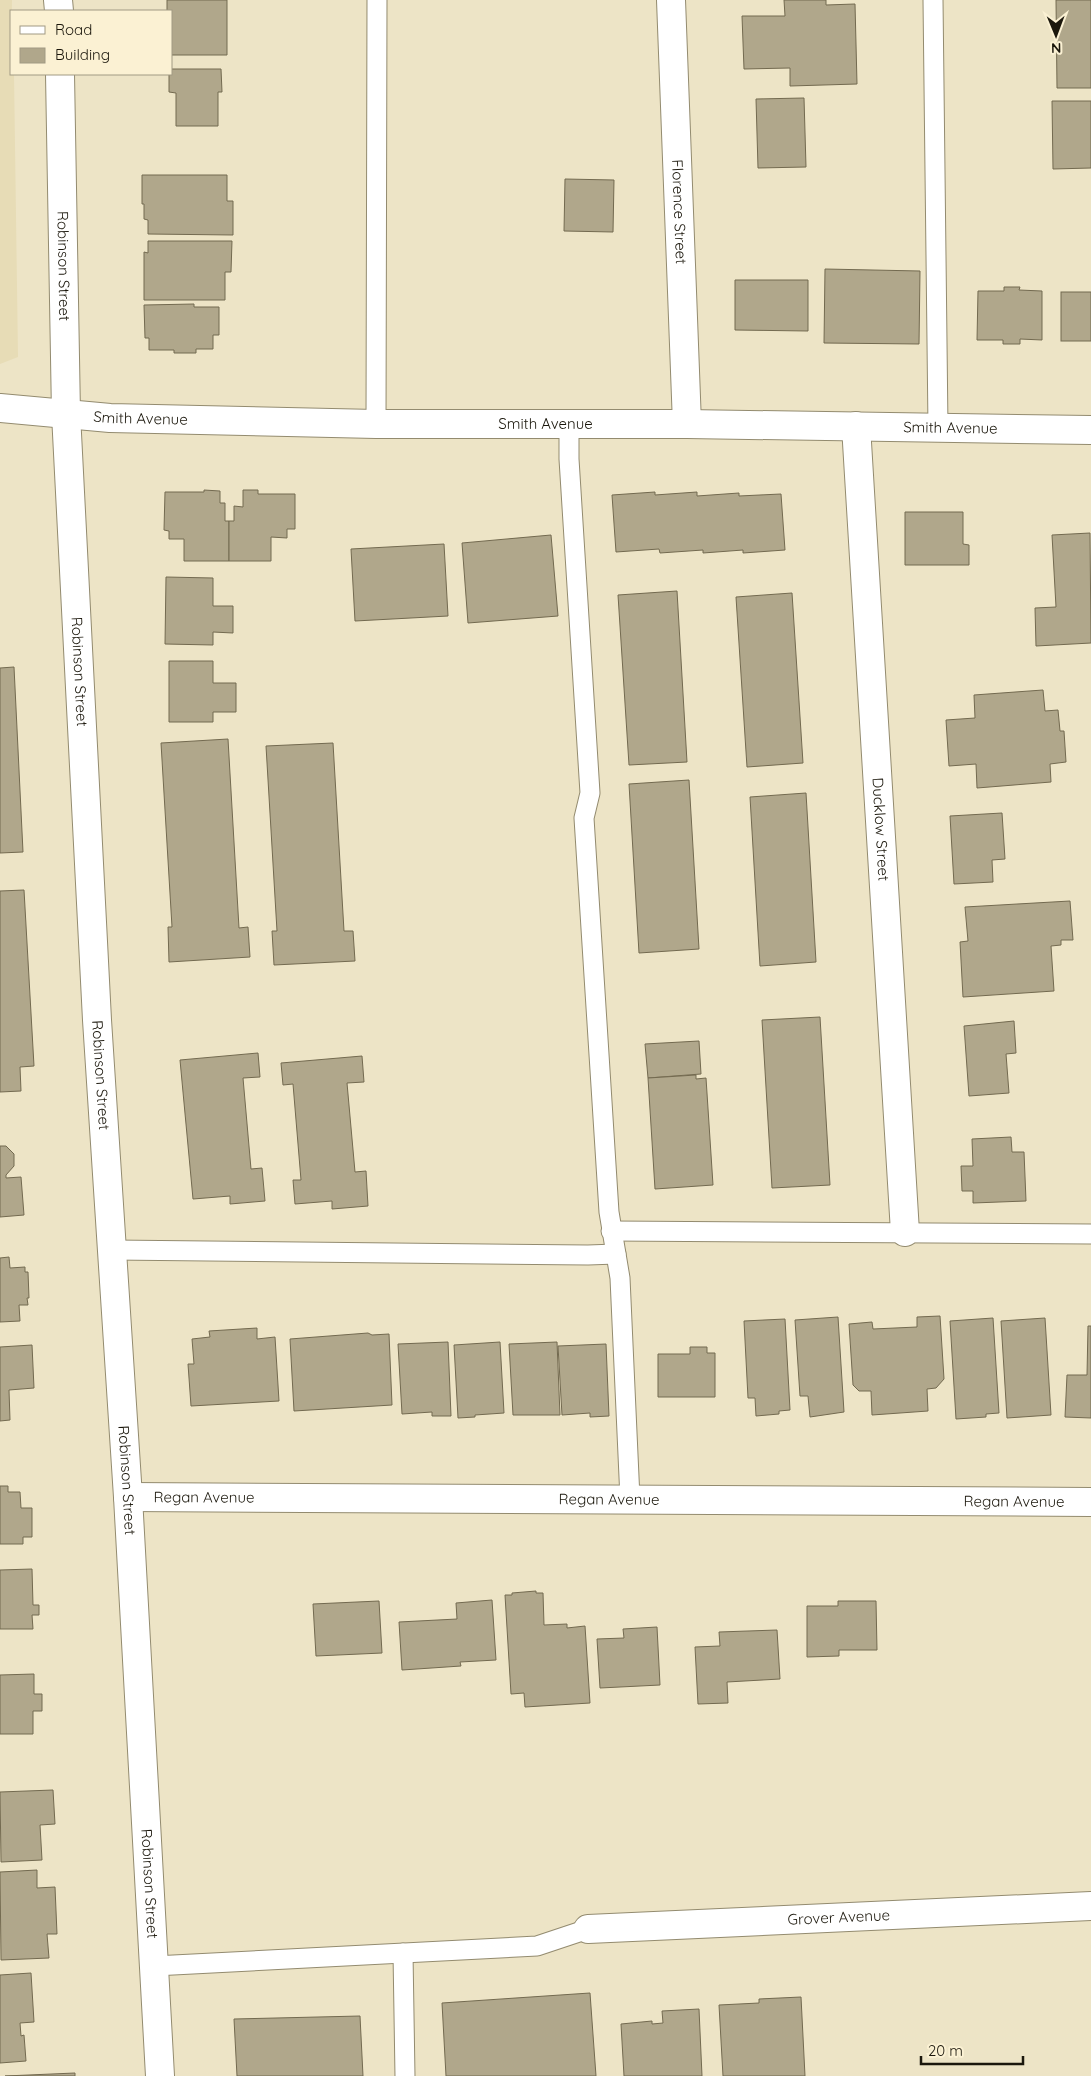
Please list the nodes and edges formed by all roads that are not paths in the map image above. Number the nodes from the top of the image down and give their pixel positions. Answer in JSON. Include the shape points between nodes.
{"nodes":[{"id":1,"x":377,"y":0,"type":"edge"},
{"id":2,"x":671,"y":0,"type":"edge"},
{"id":3,"x":933,"y":0,"type":"edge"},
{"id":4,"x":60,"y":75,"type":"edge"},
{"id":5,"x":0,"y":408,"type":"edge"},
{"id":6,"x":66,"y":414,"type":"junction"},
{"id":7,"x":376,"y":424,"type":"junction"},
{"id":8,"x":569,"y":424,"type":"junction"},
{"id":9,"x":687,"y":424,"type":"junction"},
{"id":10,"x":856,"y":426,"type":"junction"},
{"id":11,"x":938,"y":427,"type":"junction"},
{"id":12,"x":1091,"y":430,"type":"edge"},
{"id":13,"x":612,"y":1231,"type":"junction"},
{"id":14,"x":905,"y":1232,"type":"junction"},
{"id":15,"x":1091,"y":1234,"type":"edge"},
{"id":16,"x":112,"y":1250,"type":"junction"},
{"id":17,"x":616,"y":1254,"type":"junction"},
{"id":18,"x":128,"y":1497,"type":"junction"},
{"id":19,"x":630,"y":1500,"type":"junction"},
{"id":20,"x":1091,"y":1502,"type":"edge"},
{"id":21,"x":1091,"y":1906,"type":"edge"},
{"id":22,"x":588,"y":1929,"type":"joint"},
{"id":23,"x":404,"y":1953,"type":"junction"},
{"id":24,"x":154,"y":1966,"type":"junction"},
{"id":25,"x":160,"y":2076,"type":"edge"},
{"id":26,"x":405,"y":2076,"type":"edge"}],
"edges":[{"from":1,"to":7,"type":"lane"},
{"from":2,"to":9,"type":"street","name":"Florence Street"},
{"from":3,"to":11,"type":"lane"},
{"from":4,"to":6,"type":"street","name":"Robinson Street"},
{"from":5,"to":6,"type":"street","name":"Smith Avenue"},
{"from":6,"to":7,"type":"street","name":"Smith Avenue","via":[[110,418]]},
{"from":6,"to":16,"type":"street","name":"Robinson Street"},
{"from":7,"to":8,"type":"street","name":"Smith Avenue"},
{"from":8,"to":9,"type":"street","name":"Smith Avenue"},
{"from":8,"to":13,"type":"lane","via":[[590,793],[584,818]]},
{"from":9,"to":10,"type":"street","name":"Smith Avenue"},
{"from":10,"to":11,"type":"street","name":"Smith Avenue"},
{"from":10,"to":14,"type":"street","name":"Ducklow Street"},
{"from":11,"to":12,"type":"street","name":"Smith Avenue"},
{"from":13,"to":14,"type":"lane"},
{"from":13,"to":17,"type":"lane"},
{"from":14,"to":15,"type":"lane"},
{"from":16,"to":17,"type":"lane"},
{"from":16,"to":18,"type":"street","name":"Robinson Street"},
{"from":17,"to":19,"type":"lane","via":[[620,1278]]},
{"from":18,"to":19,"type":"street","name":"Regan Avenue"},
{"from":18,"to":24,"type":"street","name":"Robinson Street"},
{"from":19,"to":20,"type":"street","name":"Regan Avenue"},
{"from":21,"to":22,"type":"street","name":"Grover Avenue"},
{"from":22,"to":23,"type":"lane","via":[[537,1946]]},
{"from":23,"to":24,"type":"lane"},
{"from":23,"to":26,"type":"lane"},
{"from":24,"to":25,"type":"street","name":"Robinson Street"}]}
